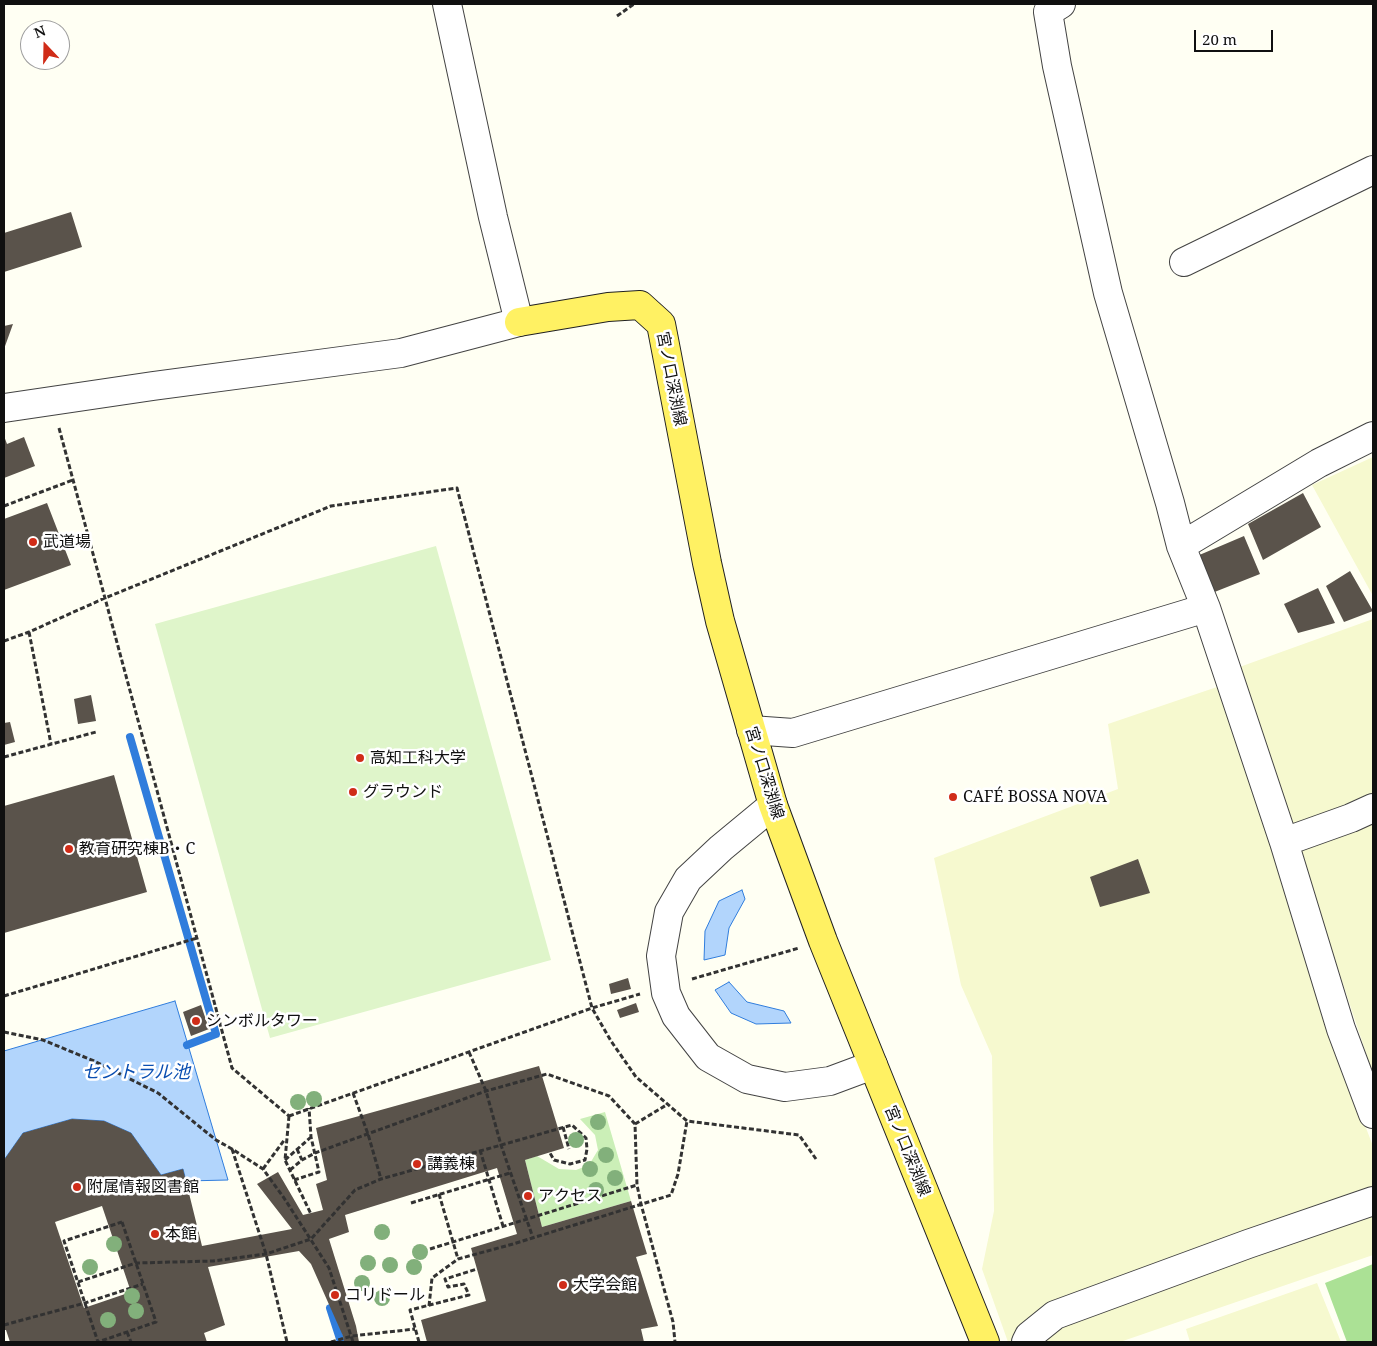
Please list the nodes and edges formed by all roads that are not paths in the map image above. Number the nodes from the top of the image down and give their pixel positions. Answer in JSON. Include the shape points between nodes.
{"nodes":[{"id":1,"x":447,"y":4,"type":"edge"},
{"id":2,"x":1062,"y":4,"type":"edge"},
{"id":3,"x":1373,"y":170,"type":"edge"},
{"id":4,"x":1184,"y":262,"type":"dead end"},
{"id":5,"x":519,"y":322,"type":"junction"},
{"id":6,"x":4,"y":408,"type":"edge"},
{"id":7,"x":1373,"y":436,"type":"edge"},
{"id":8,"x":1181,"y":546,"type":"junction"},
{"id":9,"x":1206,"y":608,"type":"junction"},
{"id":10,"x":750,"y":730,"type":"junction"},
{"id":11,"x":772,"y":805,"type":"junction"},
{"id":12,"x":1373,"y":808,"type":"edge"},
{"id":13,"x":1284,"y":842,"type":"junction"},
{"id":14,"x":873,"y":1065,"type":"junction"},
{"id":15,"x":1373,"y":1114,"type":"edge"},
{"id":16,"x":1373,"y":1201,"type":"edge"},
{"id":17,"x":985,"y":1342,"type":"edge"},
{"id":18,"x":1026,"y":1342,"type":"edge"}],
"edges":[{"from":1,"to":5,"type":"street"},
{"from":2,"to":8,"type":"street","via":[[1048,12],[1062,85],[1108,293]]},
{"from":3,"to":4,"type":"street"},
{"from":5,"to":6,"type":"street","via":[[401,353]]},
{"from":5,"to":10,"type":"main road","name":"宮ノ口深渕線","via":[[640,305],[661,324],[707,563]]},
{"from":7,"to":8,"type":"street","via":[[1319,463]]},
{"from":8,"to":9,"type":"street"},
{"from":9,"to":10,"type":"street","via":[[793,733]]},
{"from":9,"to":13,"type":"street"},
{"from":10,"to":11,"type":"main road","name":"宮ノ口深渕線"},
{"from":11,"to":14,"type":"main road","name":"宮ノ口深渕線","via":[[822,941]]},
{"from":11,"to":14,"type":"street","via":[[688,878],[669,912],[661,956],[665,987],[676,1016],[708,1057],[747,1079],[785,1087],[830,1081]]},
{"from":12,"to":13,"type":"street"},
{"from":13,"to":15,"type":"street","via":[[1341,1029]]},
{"from":14,"to":17,"type":"main road","name":"宮ノ口深渕線"},
{"from":16,"to":18,"type":"street","via":[[1055,1315],[1028,1336]]}]}
